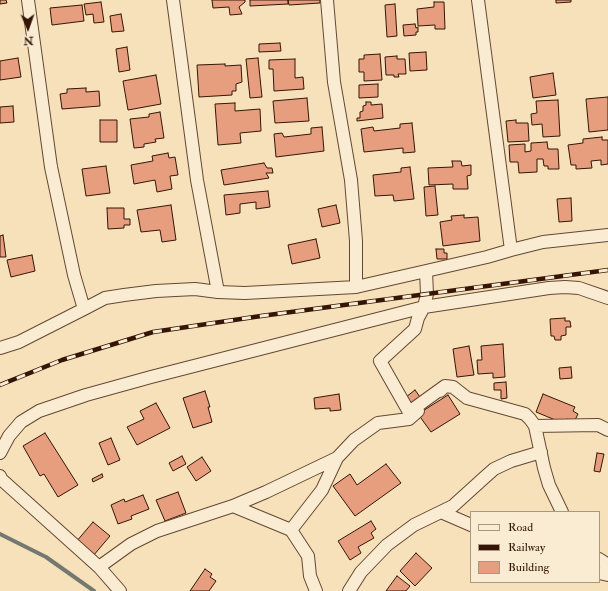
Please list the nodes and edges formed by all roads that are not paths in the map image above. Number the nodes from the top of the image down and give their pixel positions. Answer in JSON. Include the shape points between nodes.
{"nodes":[{"id":1,"x":28,"y":0,"type":"edge"},
{"id":2,"x":173,"y":0,"type":"edge"},
{"id":3,"x":327,"y":0,"type":"edge"},
{"id":4,"x":478,"y":0,"type":"edge"},
{"id":5,"x":608,"y":235,"type":"edge"},
{"id":6,"x":511,"y":250,"type":"junction"},
{"id":7,"x":426,"y":271,"type":"junction"},
{"id":8,"x":356,"y":287,"type":"junction"},
{"id":9,"x":218,"y":292,"type":"junction"},
{"id":10,"x":608,"y":298,"type":"edge"},
{"id":11,"x":424,"y":307,"type":"junction"},
{"id":12,"x":84,"y":309,"type":"junction"},
{"id":13,"x":0,"y":348,"type":"edge"},
{"id":14,"x":445,"y":386,"type":"junction"},
{"id":15,"x":535,"y":426,"type":"junction"},
{"id":16,"x":608,"y":430,"type":"edge"},
{"id":17,"x":541,"y":452,"type":"junction"},
{"id":18,"x":0,"y":453,"type":"edge"},
{"id":19,"x":337,"y":458,"type":"junction"},
{"id":20,"x":0,"y":476,"type":"edge"},
{"id":21,"x":233,"y":506,"type":"junction"},
{"id":22,"x":562,"y":511,"type":"edge"},
{"id":23,"x":441,"y":512,"type":"junction"},
{"id":24,"x":470,"y":525,"type":"edge"},
{"id":25,"x":290,"y":530,"type":"junction"},
{"id":26,"x":600,"y":559,"type":"edge"},
{"id":27,"x":608,"y":565,"type":"edge"},
{"id":28,"x":99,"y":567,"type":"junction"},
{"id":29,"x":120,"y":591,"type":"edge"},
{"id":30,"x":316,"y":591,"type":"edge"},
{"id":31,"x":349,"y":591,"type":"edge"}],
"edges":[{"from":1,"to":12,"type":"street","via":[[52,167],[74,275]]},
{"from":2,"to":9,"type":"street","via":[[197,180]]},
{"from":3,"to":8,"type":"street","via":[[334,82],[351,180],[356,241]]},
{"from":4,"to":6,"type":"street"},
{"from":5,"to":6,"type":"street","via":[[543,242]]},
{"from":6,"to":7,"type":"street"},
{"from":7,"to":8,"type":"street"},
{"from":7,"to":11,"type":"street","via":[[427,294]]},
{"from":8,"to":9,"type":"street"},
{"from":9,"to":12,"type":"street","via":[[195,289],[124,295],[105,298]]},
{"from":10,"to":11,"type":"street","via":[[579,288],[565,287]]},
{"from":11,"to":14,"type":"street","via":[[415,329],[380,361],[409,412]]},
{"from":11,"to":18,"type":"street","via":[[151,377],[39,411],[21,422],[9,436]]},
{"from":12,"to":13,"type":"street","via":[[19,342]]},
{"from":14,"to":15,"type":"street","via":[[453,388],[467,398],[525,414]]},
{"from":14,"to":19,"type":"street","via":[[409,419],[378,423],[354,440]]},
{"from":15,"to":16,"type":"street","via":[[598,425]]},
{"from":15,"to":17,"type":"street"},
{"from":17,"to":22,"type":"street","via":[[549,485]]},
{"from":17,"to":23,"type":"street","via":[[494,469],[453,506]]},
{"from":19,"to":21,"type":"street"},
{"from":19,"to":25,"type":"street","via":[[322,490]]},
{"from":20,"to":28,"type":"street"},
{"from":21,"to":25,"type":"street"},
{"from":21,"to":28,"type":"street","via":[[157,531],[131,544]]},
{"from":23,"to":24,"type":"street"},
{"from":23,"to":31,"type":"street","via":[[414,525],[387,545],[361,572]]},
{"from":25,"to":30,"type":"street","via":[[308,556],[310,576]]},
{"from":26,"to":27,"type":"street"},
{"from":28,"to":29,"type":"street"}]}
